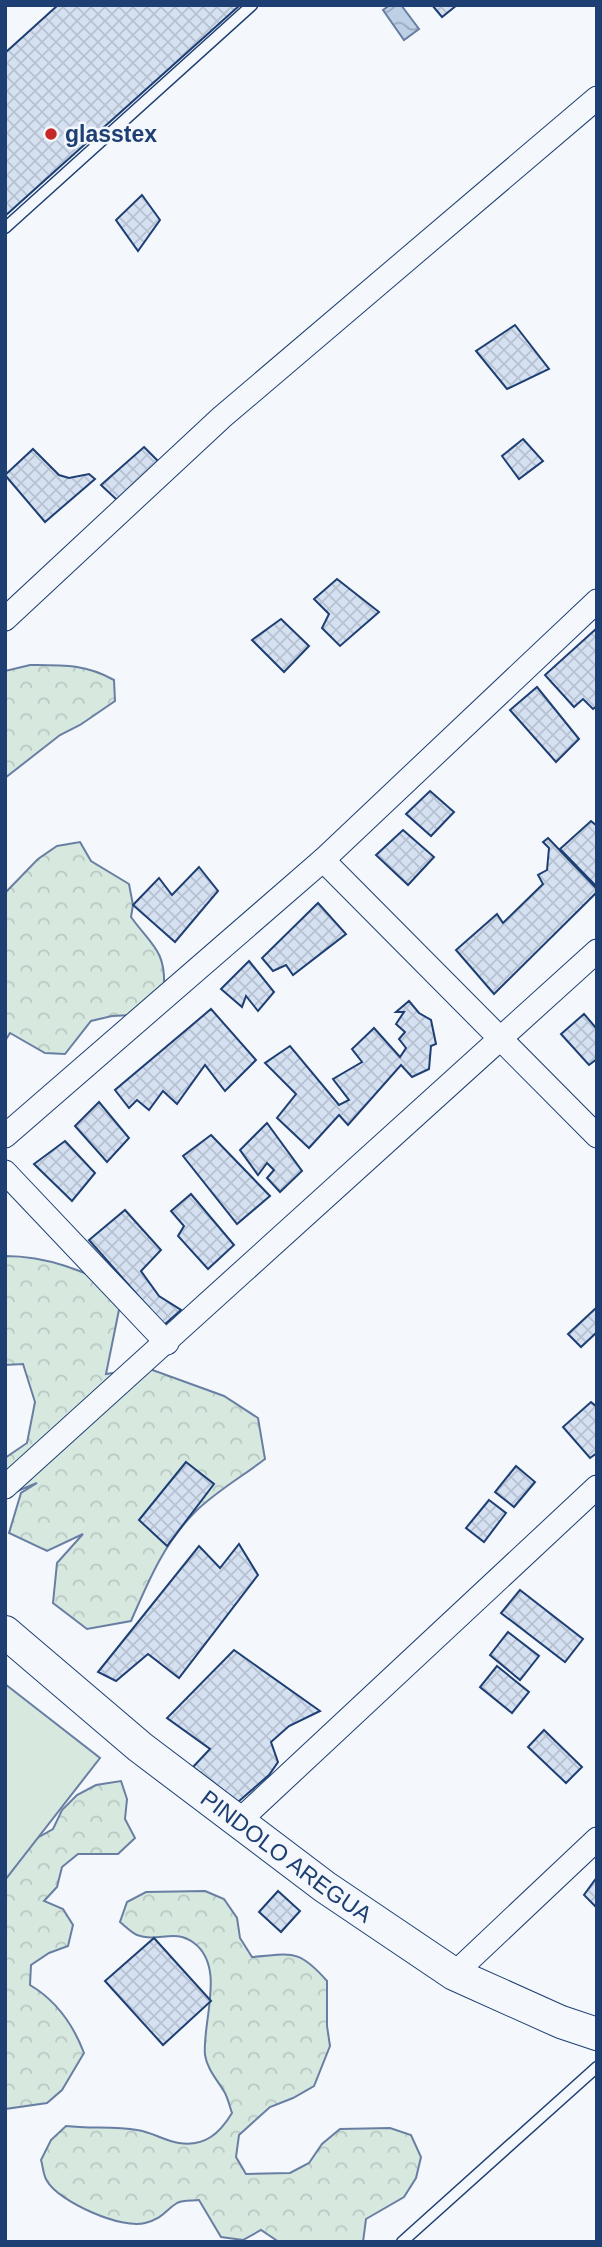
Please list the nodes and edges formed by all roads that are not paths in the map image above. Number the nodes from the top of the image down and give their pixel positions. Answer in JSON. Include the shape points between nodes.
{"nodes":[{"id":1,"x":252,"y":5,"type":"edge"},
{"id":2,"x":597,"y":98,"type":"edge"},
{"id":3,"x":5,"y":228,"type":"edge"},
{"id":4,"x":597,"y":601,"type":"edge"},
{"id":5,"x":5,"y":619,"type":"edge"},
{"id":6,"x":323,"y":860,"type":"junction"},
{"id":7,"x":597,"y":951,"type":"edge"},
{"id":8,"x":500,"y":1039,"type":"junction"},
{"id":9,"x":5,"y":1136,"type":"edge"},
{"id":10,"x":597,"y":1136,"type":"edge"},
{"id":11,"x":5,"y":1172,"type":"edge"},
{"id":12,"x":167,"y":1343,"type":"junction"},
{"id":13,"x":5,"y":1487,"type":"edge"},
{"id":14,"x":597,"y":1487,"type":"edge"},
{"id":15,"x":5,"y":1632,"type":"edge"},
{"id":16,"x":238,"y":1822,"type":"junction"},
{"id":17,"x":597,"y":1839,"type":"edge"},
{"id":18,"x":454,"y":1974,"type":"junction"},
{"id":19,"x":597,"y":2034,"type":"edge"},
{"id":20,"x":597,"y":2067,"type":"edge"},
{"id":21,"x":401,"y":2242,"type":"edge"}],
"edges":[{"from":1,"to":3,"type":"lane"},
{"from":2,"to":5,"type":"street","via":[[222,417]]},
{"from":4,"to":6,"type":"street"},
{"from":6,"to":8,"type":"street"},
{"from":6,"to":9,"type":"street"},
{"from":7,"to":8,"type":"street"},
{"from":8,"to":10,"type":"street"},
{"from":8,"to":12,"type":"street"},
{"from":11,"to":12,"type":"street"},
{"from":12,"to":13,"type":"street"},
{"from":14,"to":16,"type":"street"},
{"from":15,"to":16,"type":"main road","name":"PINDOLO AREGUA","via":[[140,1747]]},
{"from":16,"to":18,"type":"main road","name":"PINDOLO AREGUA"},
{"from":17,"to":18,"type":"street"},
{"from":18,"to":19,"type":"main road","name":"PINDOLO AREGUA"},
{"from":20,"to":21,"type":"lane"}]}
